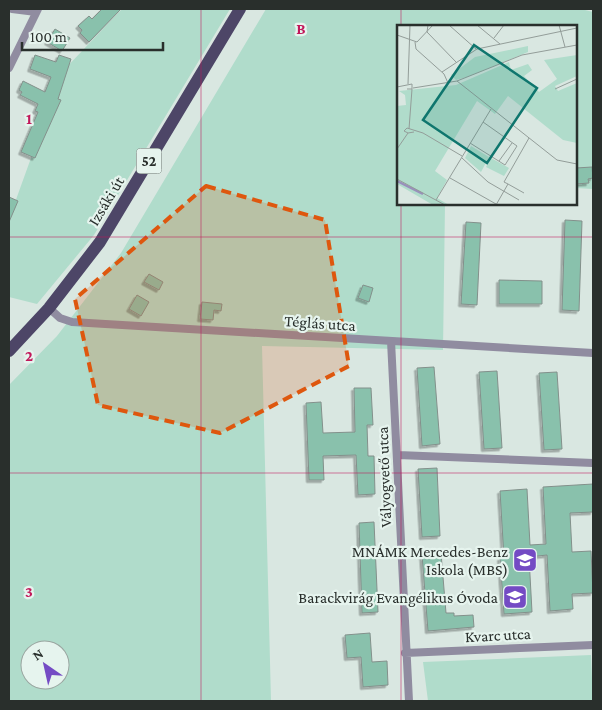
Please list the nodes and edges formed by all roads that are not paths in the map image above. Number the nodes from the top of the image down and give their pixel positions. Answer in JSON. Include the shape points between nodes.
{"nodes":[{"id":1,"x":12,"y":9,"type":"edge"},
{"id":2,"x":240,"y":9,"type":"edge"},
{"id":3,"x":37,"y":10,"type":"edge"},
{"id":4,"x":9,"y":68,"type":"edge"},
{"id":5,"x":49,"y":308,"type":"junction"},
{"id":6,"x":391,"y":342,"type":"junction"},
{"id":7,"x":10,"y":348,"type":"edge"},
{"id":8,"x":593,"y":353,"type":"edge"},
{"id":9,"x":398,"y":455,"type":"junction"},
{"id":10,"x":593,"y":463,"type":"edge"},
{"id":11,"x":593,"y":645,"type":"edge"},
{"id":12,"x":405,"y":653,"type":"junction"},
{"id":13,"x":409,"y":701,"type":"edge"}],
"edges":[{"from":1,"to":3,"type":"street"},
{"from":2,"to":5,"type":"main road","name":"Izsáki út","number":"52","via":[[100,242]]},
{"from":3,"to":4,"type":"street"},
{"from":5,"to":6,"type":"street","name":"Téglás utca","via":[[60,318],[72,322]]},
{"from":5,"to":7,"type":"main road","name":"Izsáki út","number":"52"},
{"from":6,"to":8,"type":"street","name":"Téglás utca"},
{"from":6,"to":9,"type":"street","name":"Vályogvető utca"},
{"from":9,"to":10,"type":"street"},
{"from":9,"to":12,"type":"street","name":"Vályogvető utca"},
{"from":11,"to":12,"type":"street","name":"Kvarc utca"},
{"from":12,"to":13,"type":"street","name":"Vályogvető utca"}]}
